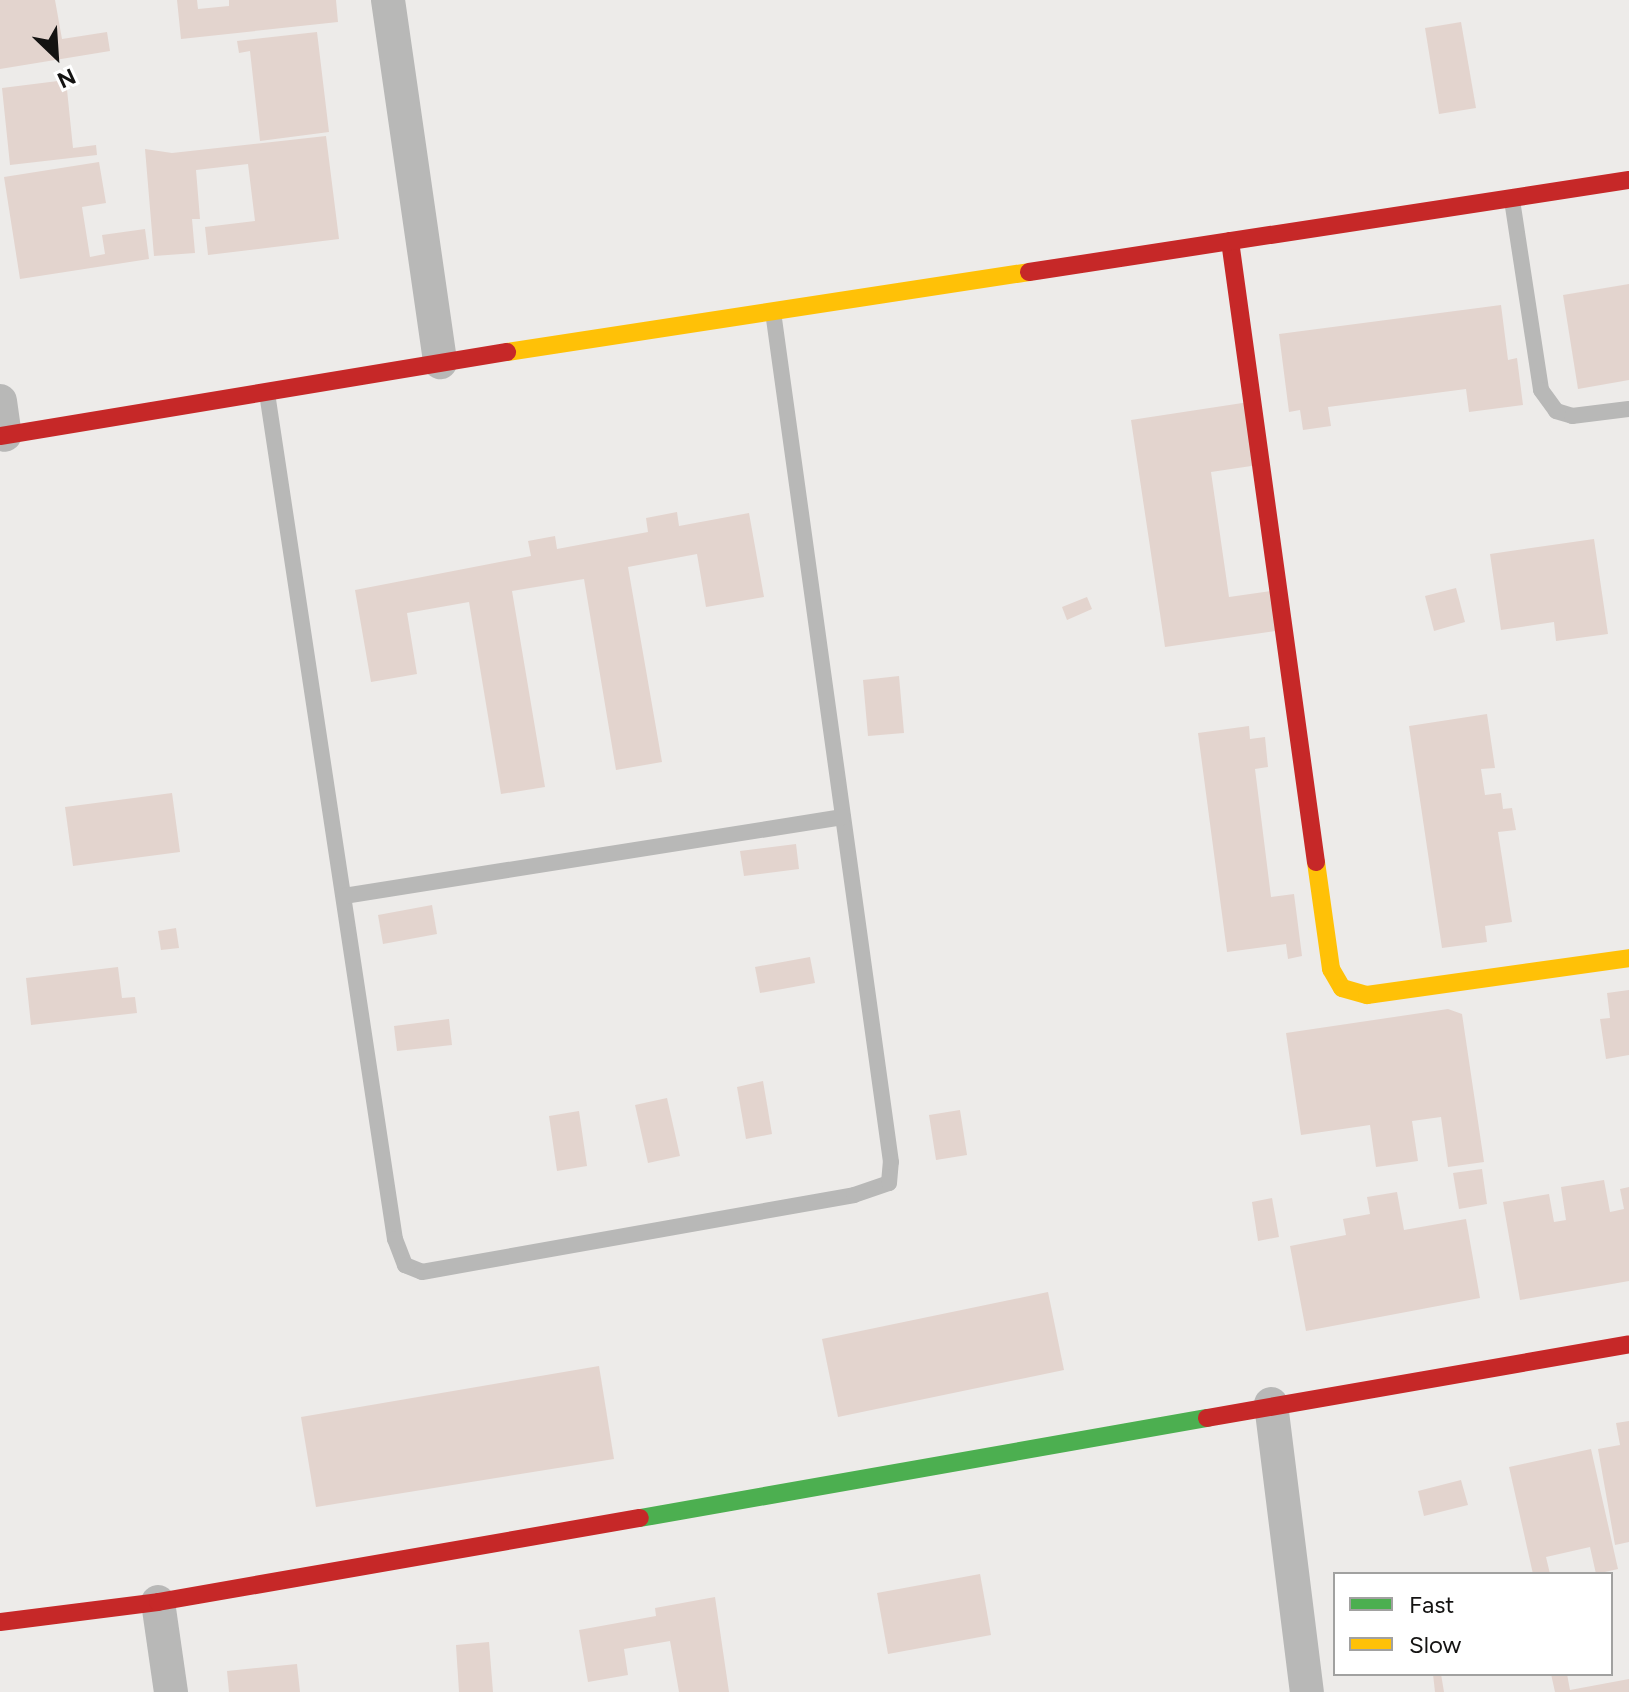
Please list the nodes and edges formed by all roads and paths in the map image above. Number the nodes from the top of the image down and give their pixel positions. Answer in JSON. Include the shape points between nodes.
{"nodes":[{"id":1,"x":388,"y":0,"type":"edge"},
{"id":2,"x":1629,"y":180,"type":"edge"},
{"id":3,"x":1512,"y":198,"type":"junction"},
{"id":4,"x":1230,"y":241,"type":"junction"},
{"id":5,"x":773,"y":311,"type":"junction"},
{"id":6,"x":440,"y":362,"type":"junction"},
{"id":7,"x":267,"y":391,"type":"junction"},
{"id":8,"x":0,"y":401,"type":"edge"},
{"id":9,"x":1629,"y":409,"type":"edge"},
{"id":10,"x":2,"y":436,"type":"edge"},
{"id":11,"x":843,"y":817,"type":"junction"},
{"id":12,"x":344,"y":896,"type":"junction"},
{"id":13,"x":1629,"y":958,"type":"edge"},
{"id":14,"x":1629,"y":1344,"type":"edge"},
{"id":15,"x":1271,"y":1404,"type":"junction"},
{"id":16,"x":158,"y":1602,"type":"junction"},
{"id":17,"x":0,"y":1622,"type":"edge"},
{"id":18,"x":171,"y":1692,"type":"edge"},
{"id":19,"x":1307,"y":1692,"type":"edge"}],
"edges":[{"from":1,"to":6,"type":"street"},
{"from":2,"to":3,"type":"street"},
{"from":3,"to":4,"type":"street"},
{"from":3,"to":9,"type":"lane","via":[[1541,390],[1556,411],[1572,416]]},
{"from":4,"to":5,"type":"street"},
{"from":4,"to":13,"type":"street","via":[[1331,969],[1342,988],[1367,995]]},
{"from":5,"to":6,"type":"street"},
{"from":5,"to":11,"type":"lane"},
{"from":6,"to":7,"type":"street"},
{"from":7,"to":10,"type":"street"},
{"from":7,"to":12,"type":"lane"},
{"from":8,"to":10,"type":"street"},
{"from":11,"to":12,"type":"lane"},
{"from":11,"to":12,"type":"lane","via":[[891,1162],[889,1183],[854,1195],[422,1272],[405,1265],[395,1239]]},
{"from":14,"to":15,"type":"street"},
{"from":15,"to":16,"type":"street"},
{"from":15,"to":19,"type":"street"},
{"from":16,"to":17,"type":"street"},
{"from":16,"to":18,"type":"street"}]}
